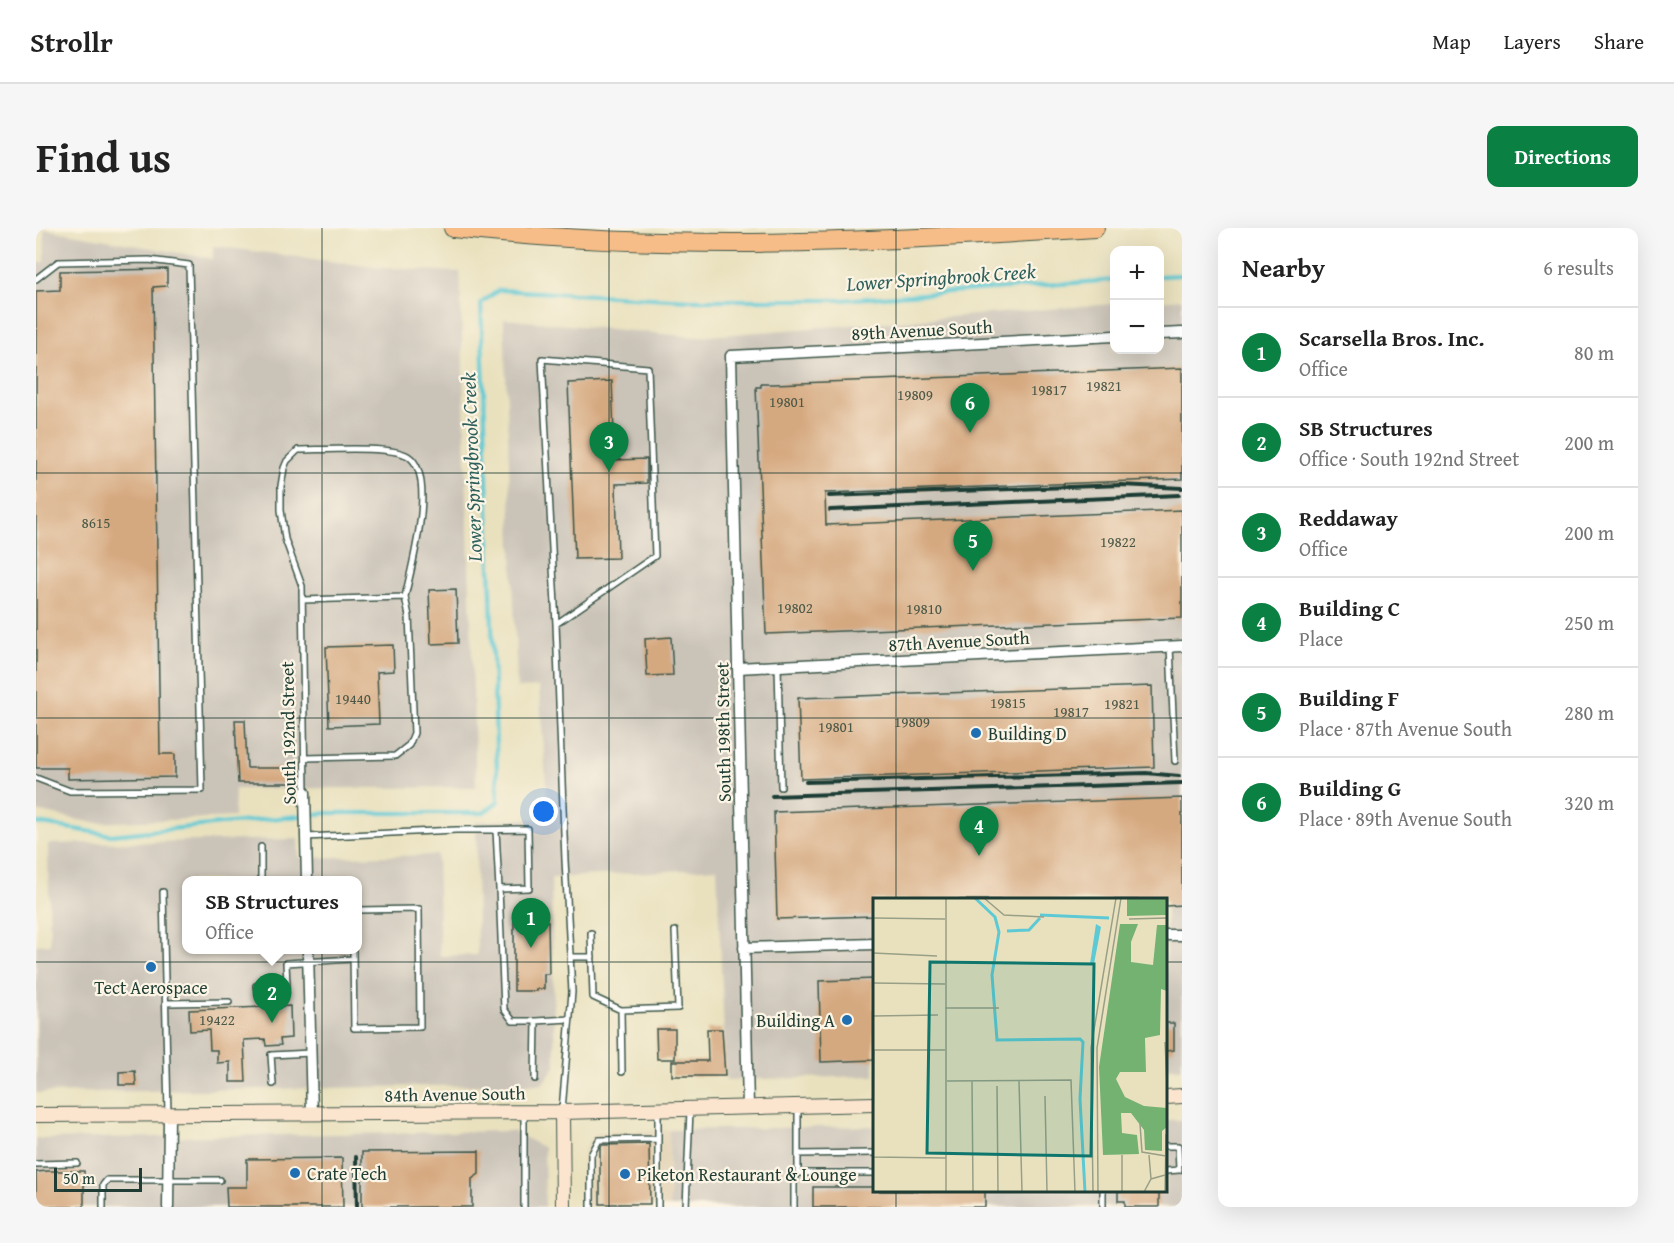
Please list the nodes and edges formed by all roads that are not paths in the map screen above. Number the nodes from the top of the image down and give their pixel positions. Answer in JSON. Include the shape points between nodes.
{"nodes":[{"id":1,"x":453,"y":228,"type":"edge"},
{"id":2,"x":1095,"y":228,"type":"edge"},
{"id":3,"x":36,"y":279,"type":"edge"},
{"id":4,"x":1182,"y":333,"type":"edge"},
{"id":5,"x":1164,"y":334,"type":"edge"},
{"id":6,"x":1110,"y":336,"type":"edge"},
{"id":7,"x":731,"y":356,"type":"joint"},
{"id":8,"x":405,"y":597,"type":"junction"},
{"id":9,"x":302,"y":600,"type":"junction"},
{"id":10,"x":556,"y":624,"type":"junction"},
{"id":11,"x":1170,"y":646,"type":"junction"},
{"id":12,"x":1182,"y":646,"type":"edge"},
{"id":13,"x":778,"y":666,"type":"junction"},
{"id":14,"x":738,"y":668,"type":"junction"},
{"id":15,"x":304,"y":758,"type":"junction"},
{"id":16,"x":1175,"y":761,"type":"dead end"},
{"id":17,"x":36,"y":778,"type":"edge"},
{"id":18,"x":781,"y":787,"type":"dead end"},
{"id":19,"x":305,"y":792,"type":"joint"},
{"id":20,"x":496,"y":830,"type":"junction"},
{"id":21,"x":306,"y":833,"type":"junction"},
{"id":22,"x":261,"y":847,"type":"dead end"},
{"id":23,"x":261,"y":876,"type":"edge"},
{"id":24,"x":307,"y":876,"type":"edge"},
{"id":25,"x":499,"y":889,"type":"junction"},
{"id":26,"x":163,"y":892,"type":"dead end"},
{"id":27,"x":362,"y":910,"type":"edge"},
{"id":28,"x":675,"y":931,"type":"dead end"},
{"id":29,"x":591,"y":933,"type":"dead end"},
{"id":30,"x":873,"y":944,"type":"edge"},
{"id":31,"x":744,"y":948,"type":"junction"},
{"id":32,"x":308,"y":954,"type":"edge"},
{"id":33,"x":353,"y":954,"type":"edge"},
{"id":34,"x":570,"y":957,"type":"junction"},
{"id":35,"x":592,"y":957,"type":"junction"},
{"id":36,"x":353,"y":959,"type":"junction"},
{"id":37,"x":309,"y":962,"type":"junction"},
{"id":38,"x":256,"y":986,"type":"dead end"},
{"id":39,"x":229,"y":1002,"type":"dead end"},
{"id":40,"x":166,"y":1004,"type":"junction"},
{"id":41,"x":621,"y":1010,"type":"junction"},
{"id":42,"x":570,"y":1019,"type":"junction"},
{"id":43,"x":536,"y":1021,"type":"junction"},
{"id":44,"x":311,"y":1053,"type":"junction"},
{"id":45,"x":622,"y":1072,"type":"dead end"},
{"id":46,"x":536,"y":1079,"type":"dead end"},
{"id":47,"x":273,"y":1084,"type":"dead end"},
{"id":48,"x":1182,"y":1096,"type":"edge"},
{"id":49,"x":1167,"y":1097,"type":"edge"},
{"id":50,"x":873,"y":1104,"type":"edge"},
{"id":51,"x":798,"y":1106,"type":"junction"},
{"id":52,"x":748,"y":1107,"type":"junction"},
{"id":53,"x":690,"y":1108,"type":"junction"},
{"id":54,"x":658,"y":1109,"type":"junction"},
{"id":55,"x":524,"y":1112,"type":"junction"},
{"id":56,"x":562,"y":1112,"type":"junction"},
{"id":57,"x":312,"y":1114,"type":"junction"},
{"id":58,"x":36,"y":1115,"type":"edge"},
{"id":59,"x":168,"y":1115,"type":"junction"},
{"id":60,"x":658,"y":1139,"type":"junction"},
{"id":61,"x":1167,"y":1146,"type":"edge"},
{"id":62,"x":873,"y":1153,"type":"edge"},
{"id":63,"x":798,"y":1154,"type":"junction"},
{"id":64,"x":76,"y":1163,"type":"dead end"},
{"id":65,"x":36,"y":1164,"type":"edge"},
{"id":66,"x":1167,"y":1171,"type":"edge"},
{"id":67,"x":798,"y":1173,"type":"junction"},
{"id":68,"x":873,"y":1173,"type":"edge"},
{"id":69,"x":168,"y":1180,"type":"junction"},
{"id":70,"x":220,"y":1180,"type":"dead end"},
{"id":71,"x":1102,"y":1192,"type":"edge"},
{"id":72,"x":103,"y":1207,"type":"edge"},
{"id":73,"x":168,"y":1207,"type":"edge"},
{"id":74,"x":524,"y":1207,"type":"edge"},
{"id":75,"x":563,"y":1207,"type":"edge"},
{"id":76,"x":591,"y":1207,"type":"edge"},
{"id":77,"x":658,"y":1207,"type":"edge"},
{"id":78,"x":686,"y":1207,"type":"edge"},
{"id":79,"x":794,"y":1207,"type":"edge"},
{"id":80,"x":1103,"y":1207,"type":"edge"}],
"edges":[{"from":1,"to":2,"type":"highway","via":[[749,244],[859,242]]},
{"from":3,"to":17,"type":"lane","via":[[58,262],[149,260],[189,265],[201,790],[70,791]]},
{"from":4,"to":5,"type":"street"},
{"from":6,"to":7,"type":"street","name":"89th Avenue South"},
{"from":7,"to":14,"type":"street","name":"South 198th Street"},
{"from":8,"to":9,"type":"lane"},
{"from":8,"to":9,"type":"lane","name":"South 192nd Street","via":[[422,509],[419,469],[409,456],[392,450],[298,450],[284,468],[281,510],[285,539],[302,586]]},
{"from":8,"to":15,"type":"lane","via":[[414,733],[409,745],[395,756]]},
{"from":9,"to":15,"type":"lane","name":"South 192nd Street"},
{"from":10,"to":10,"type":"lane","via":[[655,556],[648,368],[542,359]]},
{"from":10,"to":34,"type":"lane"},
{"from":11,"to":12,"type":"street","name":"87th Avenue South"},
{"from":11,"to":13,"type":"street","name":"87th Avenue South"},
{"from":11,"to":16,"type":"lane"},
{"from":13,"to":14,"type":"street","name":"87th Avenue South"},
{"from":13,"to":18,"type":"lane"},
{"from":14,"to":31,"type":"street","name":"South 198th Street"},
{"from":15,"to":19,"type":"lane","name":"South 192nd Street"},
{"from":19,"to":21,"type":"street","name":"South 192nd Street"},
{"from":20,"to":21,"type":"lane"},
{"from":20,"to":25,"type":"lane"},
{"from":20,"to":25,"type":"lane","via":[[528,829],[529,888]]},
{"from":21,"to":24,"type":"street","name":"South 192nd Street"},
{"from":22,"to":23,"type":"lane"},
{"from":25,"to":43,"type":"lane","via":[[504,1009],[513,1021]]},
{"from":26,"to":40,"type":"lane"},
{"from":27,"to":36,"type":"lane","via":[[419,909],[420,1027],[354,1028]]},
{"from":28,"to":41,"type":"lane","via":[[678,1008]]},
{"from":29,"to":35,"type":"lane"},
{"from":30,"to":31,"type":"street"},
{"from":31,"to":52,"type":"street","name":"South 198th Street"},
{"from":32,"to":37,"type":"street"},
{"from":33,"to":36,"type":"lane"},
{"from":34,"to":35,"type":"lane"},
{"from":34,"to":42,"type":"lane"},
{"from":35,"to":41,"type":"lane","via":[[593,997]]},
{"from":36,"to":37,"type":"lane"},
{"from":37,"to":38,"type":"lane","via":[[286,963],[287,985]]},
{"from":37,"to":44,"type":"street"},
{"from":39,"to":40,"type":"lane"},
{"from":40,"to":59,"type":"lane"},
{"from":41,"to":45,"type":"lane"},
{"from":42,"to":43,"type":"lane"},
{"from":42,"to":56,"type":"lane"},
{"from":43,"to":46,"type":"lane"},
{"from":44,"to":47,"type":"lane","via":[[271,1054]]},
{"from":44,"to":57,"type":"street"},
{"from":48,"to":49,"type":"main road"},
{"from":50,"to":51,"type":"main road","name":"84th Avenue South"},
{"from":51,"to":52,"type":"main road","name":"84th Avenue South"},
{"from":51,"to":63,"type":"lane"},
{"from":52,"to":53,"type":"main road","name":"84th Avenue South"},
{"from":53,"to":54,"type":"main road","name":"84th Avenue South"},
{"from":53,"to":78,"type":"lane"},
{"from":54,"to":56,"type":"main road","name":"84th Avenue South"},
{"from":54,"to":60,"type":"lane"},
{"from":55,"to":56,"type":"main road","name":"84th Avenue South"},
{"from":55,"to":57,"type":"main road","name":"84th Avenue South"},
{"from":55,"to":74,"type":"lane"},
{"from":56,"to":75,"type":"main road"},
{"from":57,"to":59,"type":"main road","name":"84th Avenue South"},
{"from":58,"to":59,"type":"main road","name":"84th Avenue South"},
{"from":59,"to":69,"type":"street"},
{"from":60,"to":76,"type":"lane","via":[[598,1140],[591,1155]]},
{"from":60,"to":77,"type":"lane"},
{"from":61,"to":66,"type":"lane","via":[[1178,1146],[1179,1170]]},
{"from":62,"to":63,"type":"lane"},
{"from":63,"to":67,"type":"lane"},
{"from":64,"to":65,"type":"lane"},
{"from":67,"to":68,"type":"lane"},
{"from":67,"to":79,"type":"lane","via":[[794,1181]]},
{"from":69,"to":70,"type":"lane"},
{"from":69,"to":72,"type":"lane","via":[[107,1180],[103,1185]]},
{"from":69,"to":73,"type":"street"},
{"from":71,"to":80,"type":"lane"}]}
